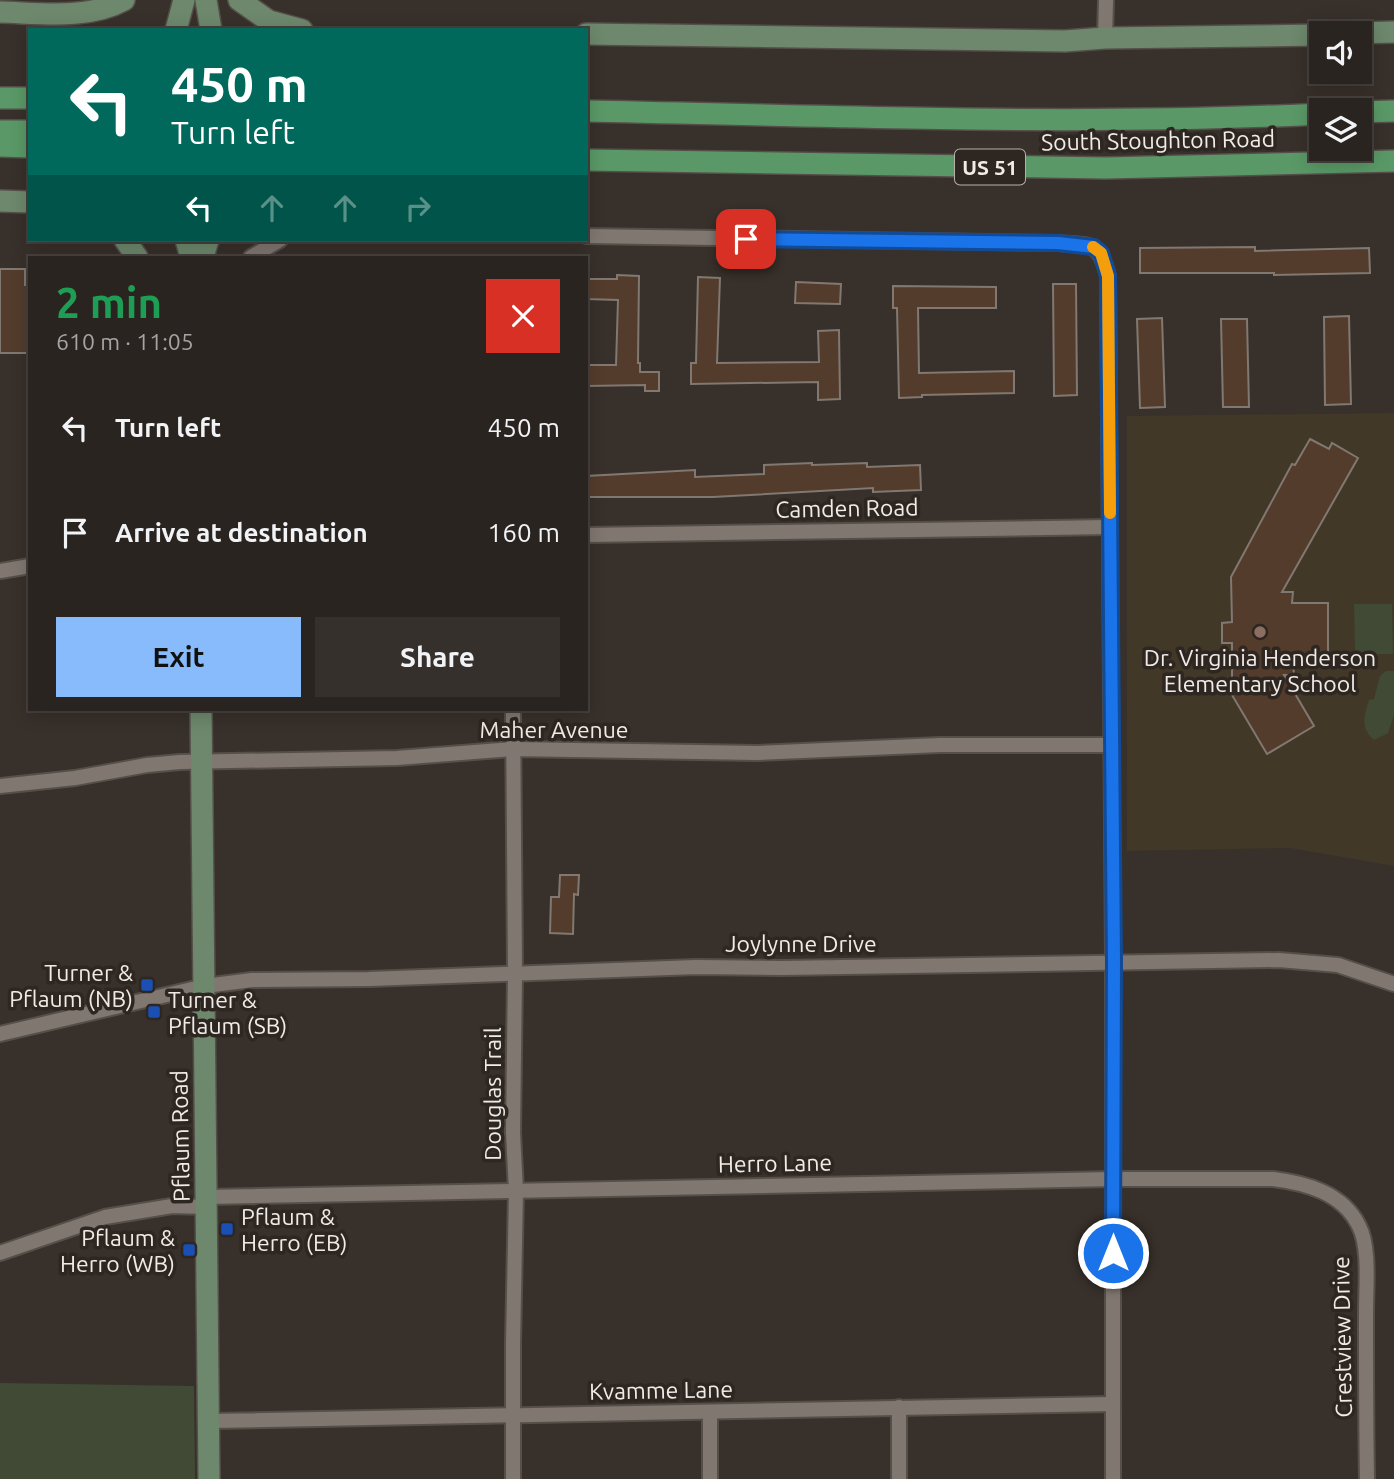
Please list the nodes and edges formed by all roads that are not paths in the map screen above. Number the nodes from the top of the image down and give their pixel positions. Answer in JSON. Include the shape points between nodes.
{"nodes":[{"id":1,"x":124,"y":0,"type":"edge"},
{"id":2,"x":184,"y":0,"type":"edge"},
{"id":3,"x":191,"y":0,"type":"edge"},
{"id":4,"x":206,"y":0,"type":"edge"},
{"id":5,"x":239,"y":0,"type":"edge"},
{"id":6,"x":1106,"y":0,"type":"edge"},
{"id":7,"x":0,"y":12,"type":"edge"},
{"id":8,"x":177,"y":28,"type":"edge"},
{"id":9,"x":189,"y":28,"type":"edge"},
{"id":10,"x":211,"y":28,"type":"edge"},
{"id":11,"x":295,"y":28,"type":"edge"},
{"id":12,"x":1394,"y":32,"type":"edge"},
{"id":13,"x":1372,"y":33,"type":"edge"},
{"id":14,"x":588,"y":34,"type":"edge"},
{"id":15,"x":1309,"y":35,"type":"edge"},
{"id":16,"x":1105,"y":38,"type":"junction"},
{"id":17,"x":0,"y":98,"type":"edge"},
{"id":18,"x":28,"y":98,"type":"edge"},
{"id":19,"x":588,"y":111,"type":"edge"},
{"id":20,"x":1394,"y":111,"type":"edge"},
{"id":21,"x":1372,"y":112,"type":"edge"},
{"id":22,"x":1309,"y":114,"type":"edge"},
{"id":23,"x":0,"y":131,"type":"edge"},
{"id":24,"x":28,"y":131,"type":"edge"},
{"id":25,"x":0,"y":146,"type":"edge"},
{"id":26,"x":28,"y":147,"type":"edge"},
{"id":27,"x":588,"y":160,"type":"edge"},
{"id":28,"x":1394,"y":161,"type":"edge"},
{"id":29,"x":0,"y":201,"type":"edge"},
{"id":30,"x":28,"y":202,"type":"edge"},
{"id":31,"x":588,"y":236,"type":"edge"},
{"id":32,"x":277,"y":242,"type":"edge"},
{"id":33,"x":253,"y":256,"type":"edge"},
{"id":34,"x":1109,"y":527,"type":"junction"},
{"id":35,"x":588,"y":535,"type":"edge"},
{"id":36,"x":28,"y":566,"type":"edge"},
{"id":37,"x":0,"y":571,"type":"edge"},
{"id":38,"x":201,"y":711,"type":"edge"},
{"id":39,"x":513,"y":711,"type":"edge"},
{"id":40,"x":1111,"y":745,"type":"junction"},
{"id":41,"x":512,"y":749,"type":"junction"},
{"id":42,"x":201,"y":761,"type":"junction"},
{"id":43,"x":0,"y":786,"type":"edge"},
{"id":44,"x":1114,"y":961,"type":"junction"},
{"id":45,"x":515,"y":973,"type":"junction"},
{"id":46,"x":1394,"y":984,"type":"edge"},
{"id":47,"x":205,"y":986,"type":"junction"},
{"id":48,"x":0,"y":1034,"type":"edge"},
{"id":49,"x":1113,"y":1179,"type":"junction"},
{"id":50,"x":516,"y":1191,"type":"junction"},
{"id":51,"x":207,"y":1202,"type":"junction"},
{"id":52,"x":1340,"y":1202,"type":"joint"},
{"id":53,"x":0,"y":1253,"type":"edge"},
{"id":54,"x":1113,"y":1404,"type":"junction"},
{"id":55,"x":899,"y":1406,"type":"junction"},
{"id":56,"x":710,"y":1412,"type":"junction"},
{"id":57,"x":513,"y":1416,"type":"junction"},
{"id":58,"x":210,"y":1421,"type":"junction"},
{"id":59,"x":209,"y":1479,"type":"edge"},
{"id":60,"x":513,"y":1479,"type":"edge"},
{"id":61,"x":710,"y":1479,"type":"edge"},
{"id":62,"x":899,"y":1479,"type":"edge"},
{"id":63,"x":1113,"y":1479,"type":"edge"},
{"id":64,"x":1367,"y":1479,"type":"edge"}],
"edges":[{"from":1,"to":7,"type":"street","via":[[88,13]]},
{"from":2,"to":8,"type":"street"},
{"from":3,"to":9,"type":"street"},
{"from":4,"to":10,"type":"street"},
{"from":5,"to":11,"type":"street","via":[[269,21]]},
{"from":6,"to":16,"type":"street"},
{"from":12,"to":13,"type":"street"},
{"from":14,"to":16,"type":"street"},
{"from":15,"to":16,"type":"street"},
{"from":17,"to":18,"type":"main road"},
{"from":19,"to":22,"type":"main road","name":"South Stoughton Road","number":"US 51","via":[[1048,119]]},
{"from":20,"to":21,"type":"main road"},
{"from":23,"to":24,"type":"main road"},
{"from":25,"to":26,"type":"main road"},
{"from":27,"to":28,"type":"main road","name":"South Stoughton Road","number":"US 51","via":[[1083,168]]},
{"from":29,"to":30,"type":"street"},
{"from":31,"to":34,"type":"street","via":[[1058,243],[1098,250],[1108,276]]},
{"from":32,"to":33,"type":"street"},
{"from":34,"to":35,"type":"street","name":"Camden Road"},
{"from":34,"to":40,"type":"street"},
{"from":36,"to":37,"type":"street"},
{"from":38,"to":42,"type":"street","name":"Pflaum Road"},
{"from":39,"to":41,"type":"street","name":"Douglas Trail"},
{"from":40,"to":41,"type":"street","name":"Maher Avenue","via":[[758,752]]},
{"from":40,"to":44,"type":"street"},
{"from":41,"to":42,"type":"street","name":"Maher Avenue","via":[[397,758]]},
{"from":41,"to":45,"type":"street","name":"Douglas Trail"},
{"from":42,"to":43,"type":"street","name":"Maher Avenue"},
{"from":42,"to":47,"type":"street","name":"Pflaum Road"},
{"from":44,"to":45,"type":"street","name":"Joylynne Drive"},
{"from":44,"to":46,"type":"street","name":"Joylynne Drive","via":[[1323,963]]},
{"from":44,"to":49,"type":"street"},
{"from":45,"to":47,"type":"street","name":"Joylynne Drive","via":[[252,980]]},
{"from":45,"to":50,"type":"street","name":"Douglas Trail"},
{"from":47,"to":48,"type":"street","name":"Joylynne Drive"},
{"from":47,"to":51,"type":"street","name":"Pflaum Road"},
{"from":49,"to":50,"type":"street","name":"Herro Lane"},
{"from":49,"to":52,"type":"street","name":"Herro Lane","via":[[1273,1179],[1315,1188]]},
{"from":49,"to":54,"type":"street"},
{"from":50,"to":51,"type":"street","name":"Herro Lane"},
{"from":50,"to":57,"type":"street","name":"Douglas Trail"},
{"from":51,"to":53,"type":"street","name":"Herro Lane","via":[[105,1217]]},
{"from":51,"to":58,"type":"street","name":"Pflaum Road"},
{"from":52,"to":64,"type":"street","name":"Crestview Drive","via":[[1360,1227],[1366,1270]]},
{"from":54,"to":55,"type":"street","name":"Kvamme Lane"},
{"from":54,"to":63,"type":"street"},
{"from":55,"to":56,"type":"street","name":"Kvamme Lane"},
{"from":55,"to":62,"type":"street"},
{"from":56,"to":57,"type":"street","name":"Kvamme Lane"},
{"from":56,"to":61,"type":"street"},
{"from":57,"to":58,"type":"street","name":"Kvamme Lane"},
{"from":57,"to":60,"type":"street","name":"Douglas Trail"},
{"from":58,"to":59,"type":"street","name":"Pflaum Road"}]}
